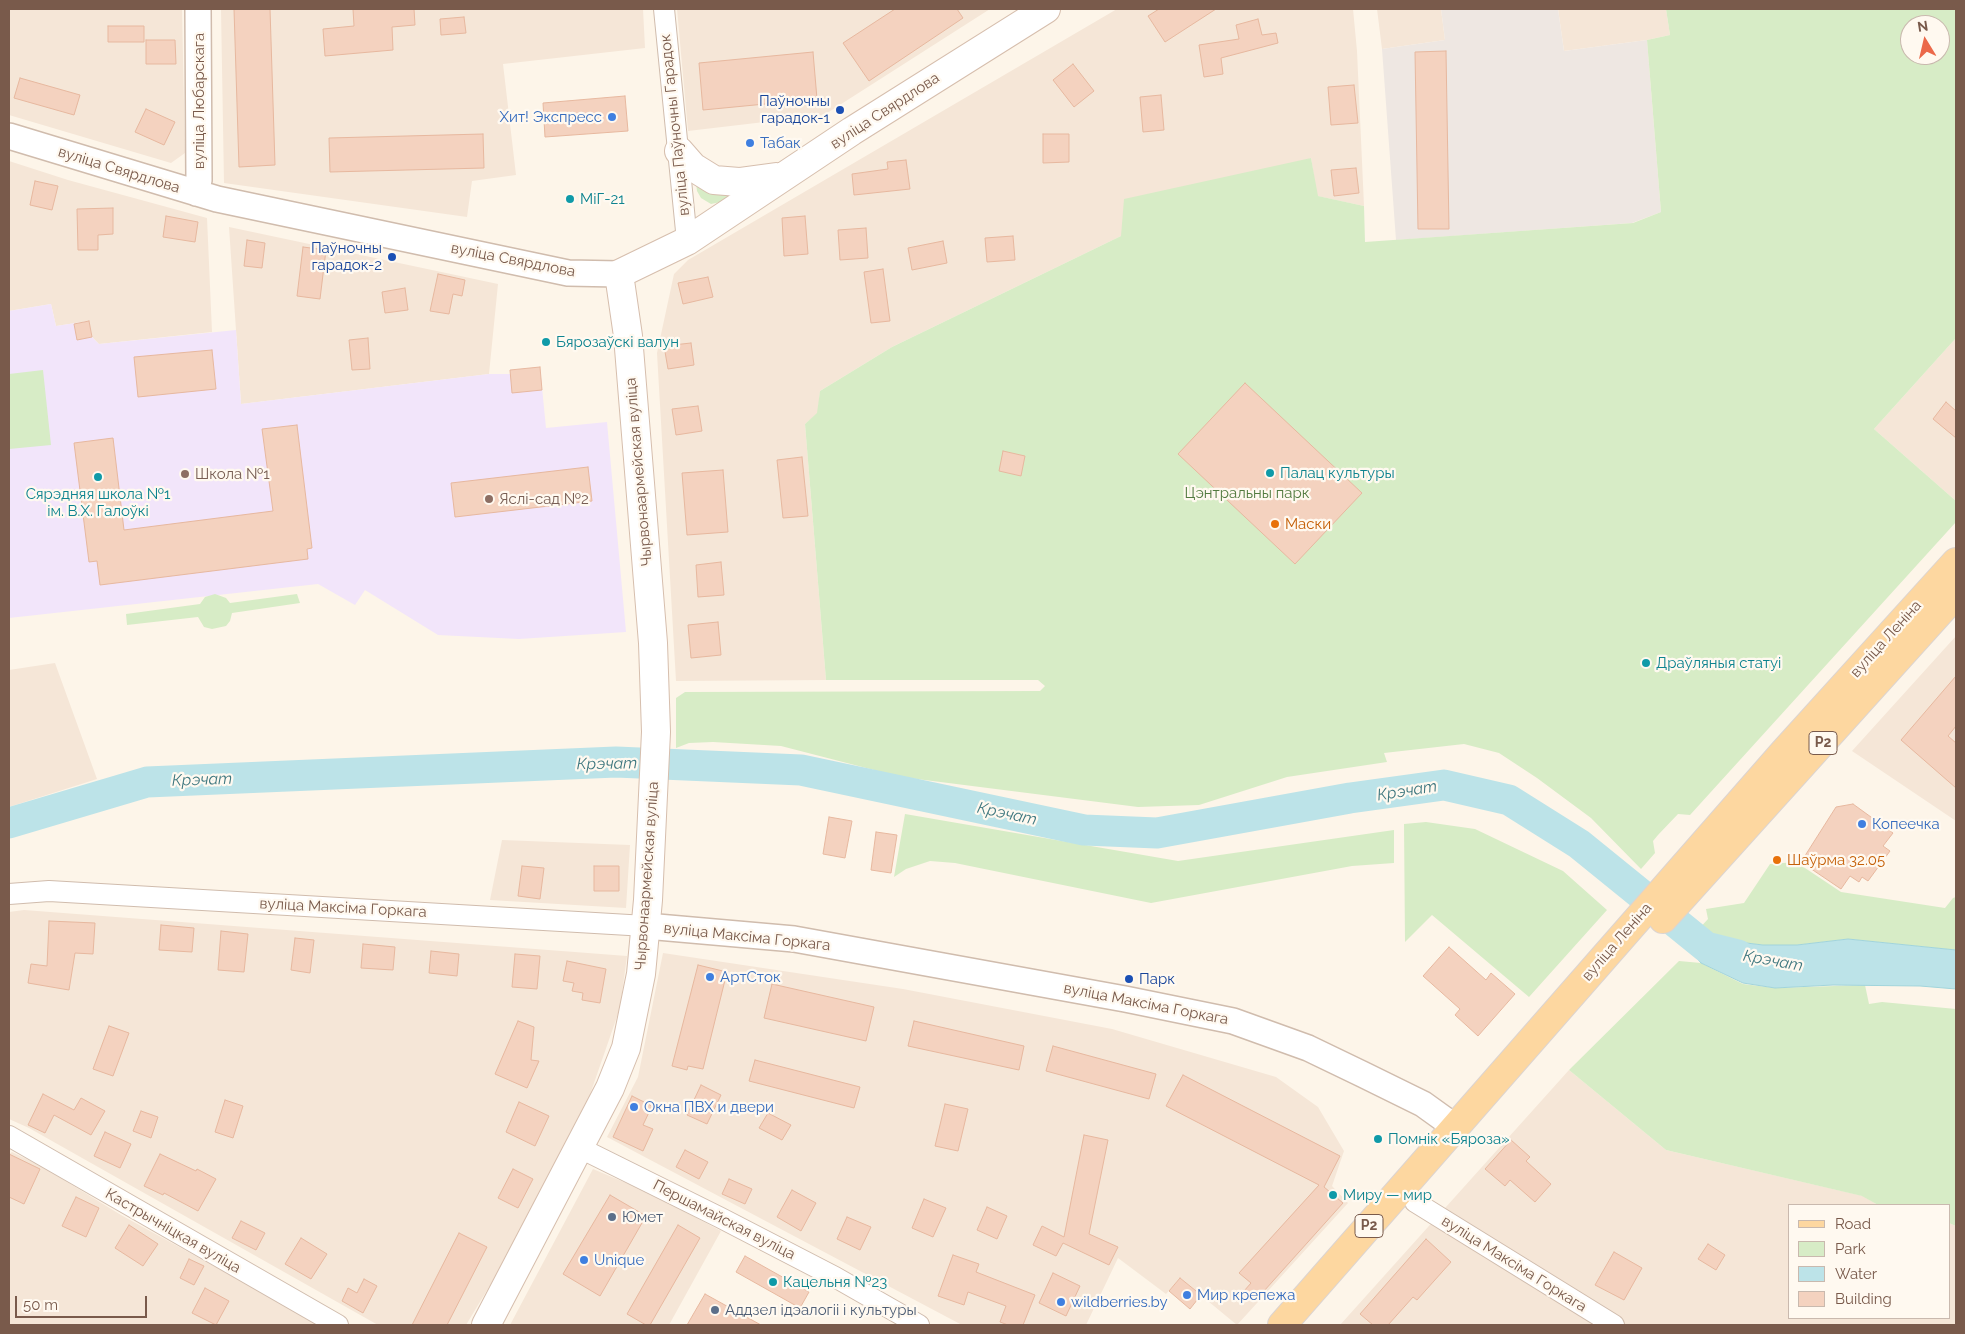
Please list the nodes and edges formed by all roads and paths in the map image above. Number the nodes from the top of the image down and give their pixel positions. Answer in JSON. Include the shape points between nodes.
{"nodes":[{"id":1,"x":198,"y":9,"type":"edge"},
{"id":2,"x":664,"y":9,"type":"edge"},
{"id":3,"x":1046,"y":9,"type":"edge"},
{"id":4,"x":9,"y":136,"type":"edge"},
{"id":5,"x":679,"y":151,"type":"junction"},
{"id":6,"x":784,"y":176,"type":"junction"},
{"id":7,"x":196,"y":194,"type":"junction"},
{"id":8,"x":687,"y":241,"type":"junction"},
{"id":9,"x":619,"y":274,"type":"junction"},
{"id":10,"x":1956,"y":562,"type":"edge"},
{"id":11,"x":1956,"y":594,"type":"edge"},
{"id":12,"x":1682,"y":883,"type":"junction"},
{"id":13,"x":9,"y":894,"type":"edge"},
{"id":14,"x":646,"y":926,"type":"junction"},
{"id":15,"x":1462,"y":1134,"type":"junction"},
{"id":16,"x":9,"y":1136,"type":"edge"},
{"id":17,"x":580,"y":1148,"type":"junction"},
{"id":18,"x":1408,"y":1196,"type":"junction"},
{"id":19,"x":338,"y":1325,"type":"edge"},
{"id":20,"x":486,"y":1325,"type":"edge"},
{"id":21,"x":918,"y":1325,"type":"edge"},
{"id":22,"x":1282,"y":1325,"type":"edge"},
{"id":23,"x":1305,"y":1325,"type":"edge"},
{"id":24,"x":1614,"y":1325,"type":"edge"}],
"edges":[{"from":1,"to":7,"type":"street","name":"вуліца Любарскага","via":[[199,180]]},
{"from":2,"to":5,"type":"street","name":"вуліца Паўночны Гарадок"},
{"from":3,"to":6,"type":"main road","name":"вуліца Свярдлова"},
{"from":4,"to":7,"type":"street","name":"вуліца Свярдлова"},
{"from":5,"to":6,"type":"main road","via":[[693,167],[714,180],[739,182]]},
{"from":5,"to":8,"type":"street","name":"вуліца Паўночны Гарадок"},
{"from":6,"to":8,"type":"main road","name":"вуліца Свярдлова"},
{"from":7,"to":9,"type":"street","name":"вуліца Свярдлова","via":[[568,273]]},
{"from":8,"to":9,"type":"main road","name":"вуліца Свярдлова"},
{"from":9,"to":14,"type":"main road","name":"Чырвонаармейская вуліца","via":[[628,336],[653,638],[656,732]]},
{"from":10,"to":12,"type":"main road","name":"вуліца Леніна","number":"Р2"},
{"from":11,"to":12,"type":"main road","name":"вуліца Леніна","number":"Р2"},
{"from":12,"to":15,"type":"main road","name":"вуліца Леніна","number":"Р2"},
{"from":13,"to":14,"type":"street","name":"вуліца Максіма Горкага","via":[[49,891]]},
{"from":14,"to":15,"type":"street","name":"вуліца Максіма Горкага","via":[[794,939],[1233,1021],[1308,1048],[1423,1104]]},
{"from":14,"to":17,"type":"main road","name":"Чырвонаармейская вуліца","via":[[642,974],[626,1048]]},
{"from":15,"to":18,"type":"main road","name":"вуліца Леніна","number":"Р2"},
{"from":16,"to":19,"type":"street","name":"Кастрычніцкая вуліца"},
{"from":17,"to":20,"type":"main road","name":"Чырвонаармейская вуліца"},
{"from":17,"to":21,"type":"street","name":"Першамайская вуліца","via":[[774,1245]]},
{"from":18,"to":22,"type":"main road","name":"вуліца Леніна","number":"Р2"},
{"from":18,"to":23,"type":"main road","name":"вуліца Леніна","number":"Р2"},
{"from":18,"to":24,"type":"street","name":"вуліца Максіма Горкага"}]}
